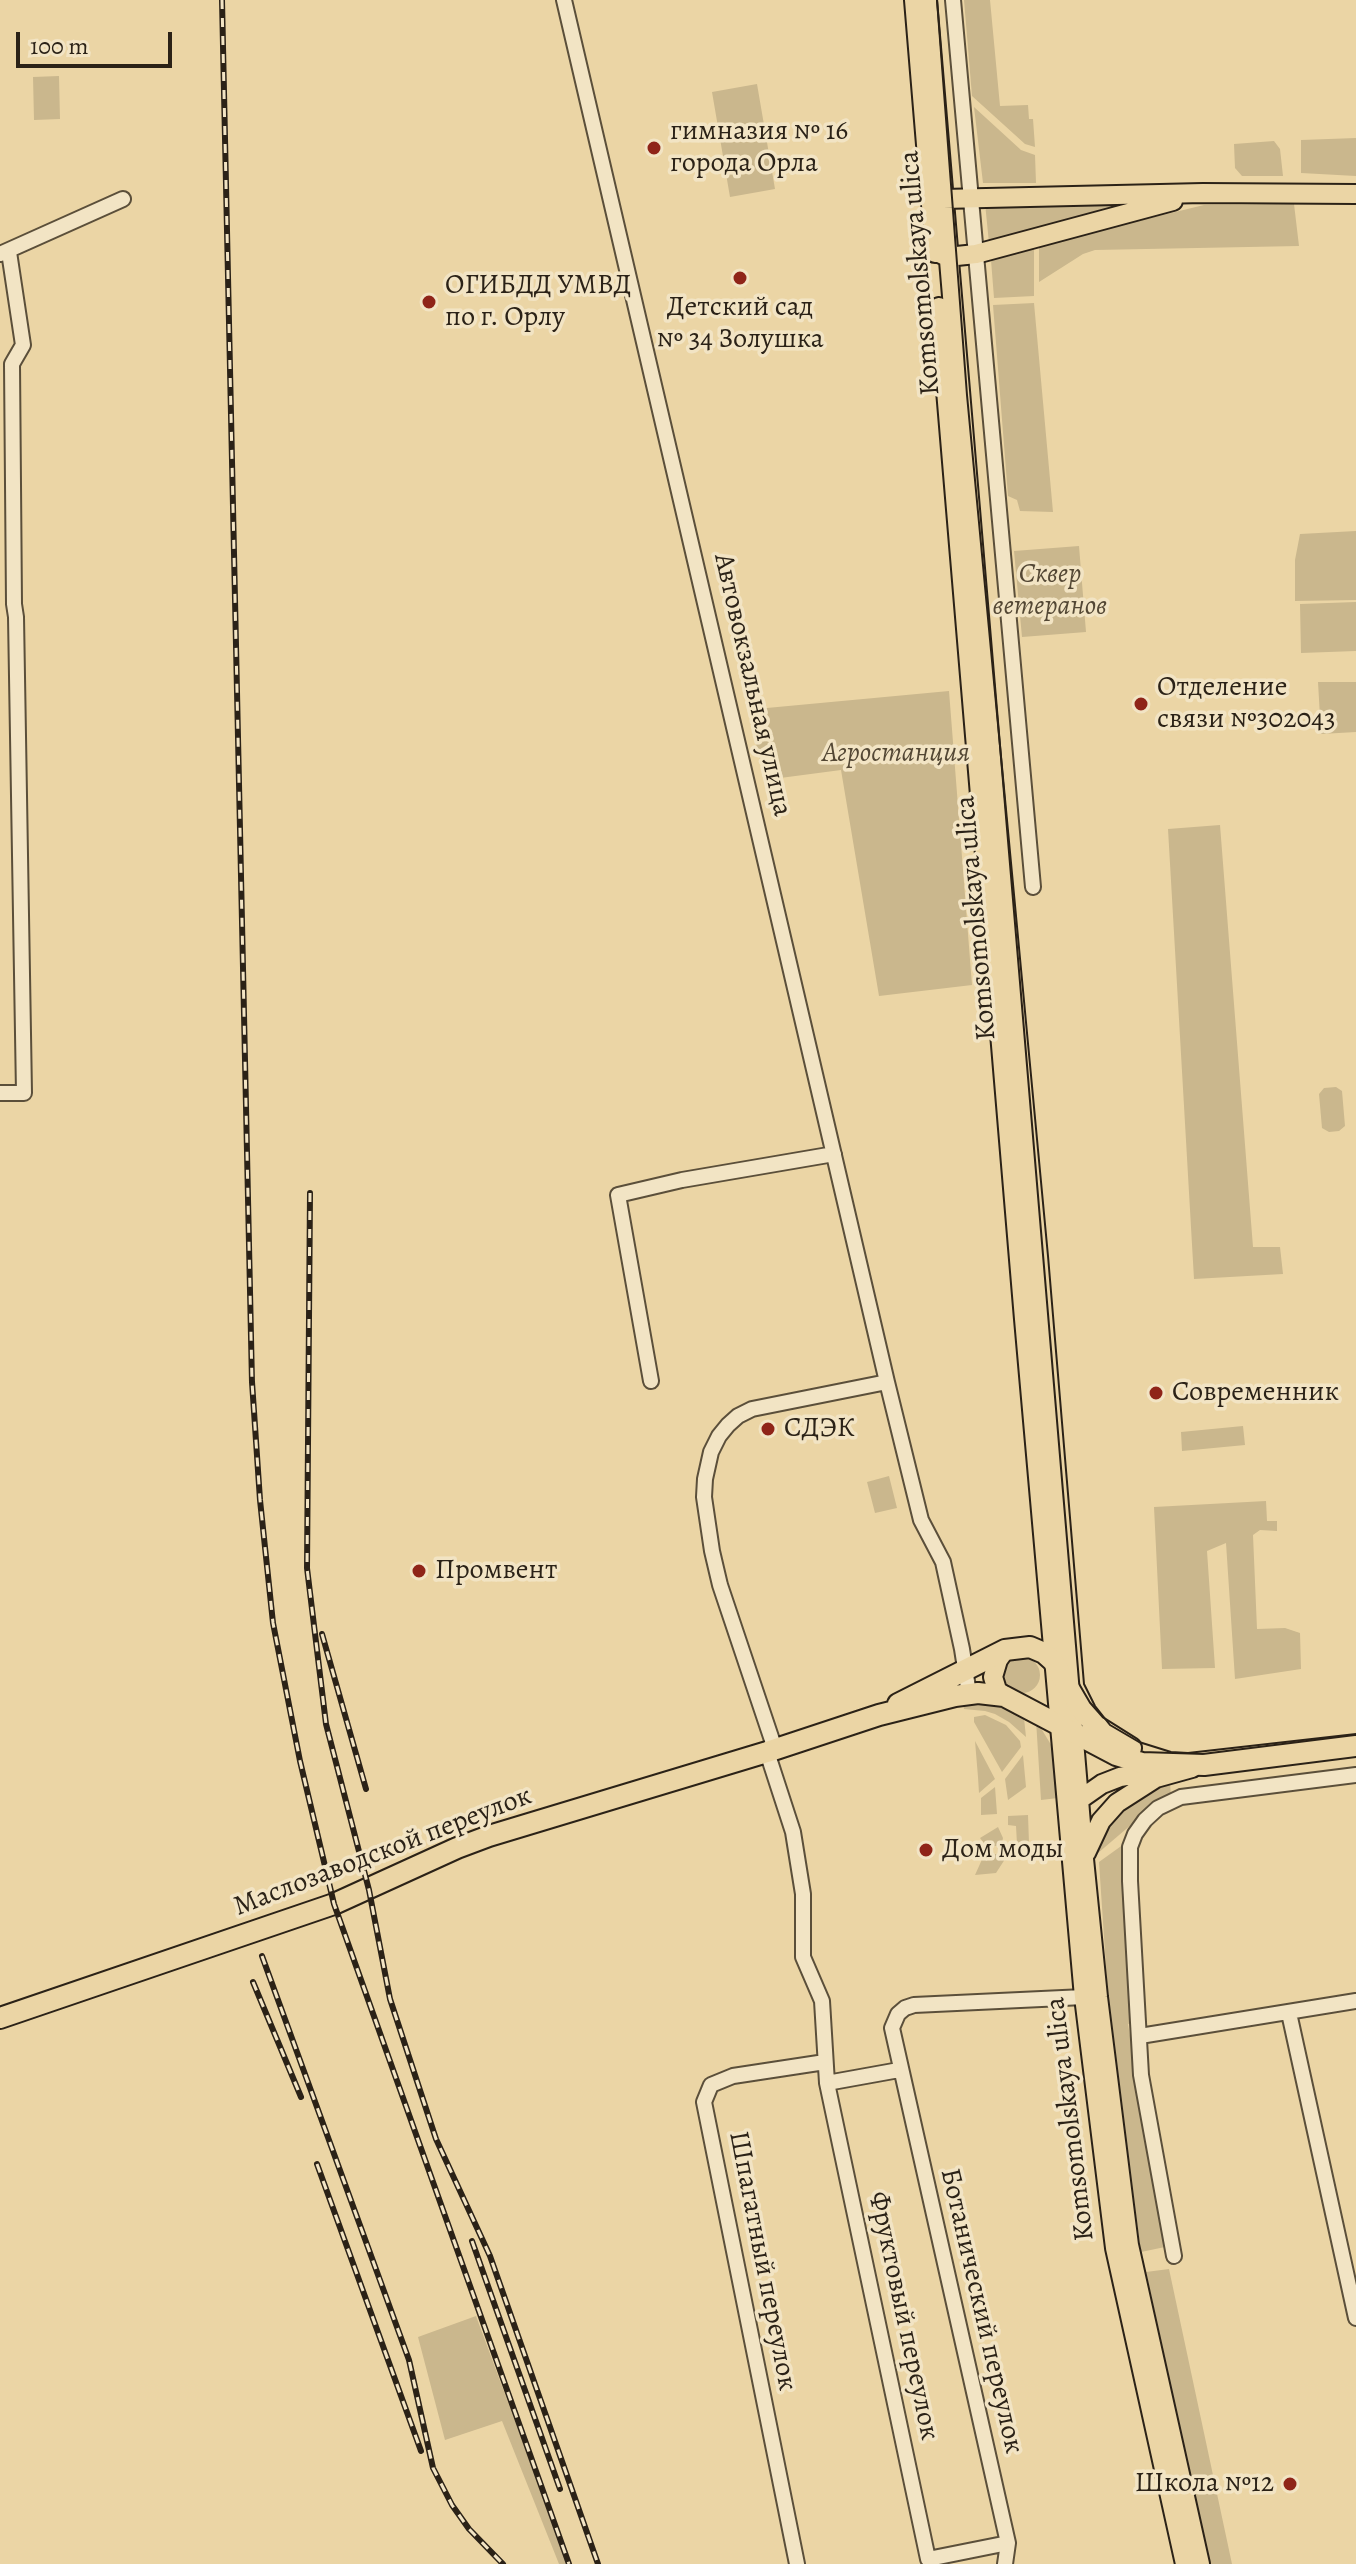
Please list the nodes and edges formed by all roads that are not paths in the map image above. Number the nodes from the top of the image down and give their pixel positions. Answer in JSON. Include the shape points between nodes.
{"nodes":[{"id":1,"x":564,"y":0,"type":"edge"},
{"id":2,"x":914,"y":0,"type":"edge"},
{"id":3,"x":927,"y":0,"type":"edge"},
{"id":4,"x":953,"y":0,"type":"edge"},
{"id":5,"x":1203,"y":193,"type":"junction"},
{"id":6,"x":1356,"y":194,"type":"edge"},
{"id":7,"x":123,"y":199,"type":"dead end"},
{"id":8,"x":943,"y":199,"type":"junction"},
{"id":9,"x":969,"y":199,"type":"junction"},
{"id":10,"x":4,"y":253,"type":"edge"},
{"id":11,"x":941,"y":254,"type":"junction"},
{"id":12,"x":976,"y":254,"type":"junction"},
{"id":13,"x":7,"y":604,"type":"edge"},
{"id":14,"x":1033,"y":887,"type":"dead end"},
{"id":15,"x":0,"y":1093,"type":"edge"},
{"id":16,"x":834,"y":1154,"type":"junction"},
{"id":17,"x":651,"y":1381,"type":"dead end"},
{"id":18,"x":887,"y":1382,"type":"junction"},
{"id":19,"x":1049,"y":1609,"type":"junction"},
{"id":20,"x":1013,"y":1648,"type":"junction"},
{"id":21,"x":1053,"y":1661,"type":"junction"},
{"id":22,"x":965,"y":1669,"type":"junction"},
{"id":23,"x":969,"y":1694,"type":"junction"},
{"id":24,"x":1063,"y":1694,"type":"junction"},
{"id":25,"x":1013,"y":1700,"type":"junction"},
{"id":26,"x":879,"y":1715,"type":"junction"},
{"id":27,"x":1066,"y":1730,"type":"junction"},
{"id":28,"x":1356,"y":1746,"type":"edge"},
{"id":29,"x":771,"y":1751,"type":"junction"},
{"id":30,"x":1204,"y":1765,"type":"junction"},
{"id":31,"x":1356,"y":1775,"type":"edge"},
{"id":32,"x":1073,"y":1805,"type":"junction"},
{"id":33,"x":1084,"y":1859,"type":"junction"},
{"id":34,"x":1084,"y":1997,"type":"junction"},
{"id":35,"x":1356,"y":2001,"type":"edge"},
{"id":36,"x":1289,"y":2013,"type":"junction"},
{"id":37,"x":0,"y":2018,"type":"edge"},
{"id":38,"x":1140,"y":2036,"type":"junction"},
{"id":39,"x":825,"y":2062,"type":"junction"},
{"id":40,"x":899,"y":2070,"type":"junction"},
{"id":41,"x":827,"y":2083,"type":"junction"},
{"id":42,"x":1174,"y":2256,"type":"dead end"},
{"id":43,"x":1356,"y":2318,"type":"edge"},
{"id":44,"x":1008,"y":2543,"type":"junction"},
{"id":45,"x":797,"y":2564,"type":"edge"},
{"id":46,"x":1005,"y":2564,"type":"edge"},
{"id":47,"x":1185,"y":2564,"type":"edge"},
{"id":48,"x":1200,"y":2564,"type":"edge"}],
"edges":[{"from":1,"to":16,"type":"street","name":"Автовокзальная улица"},
{"from":2,"to":11,"type":"main road","name":"Komsomolskaya ulica"},
{"from":3,"to":8,"type":"main road","name":"Komsomolskaya ulica"},
{"from":4,"to":9,"type":"street"},
{"from":5,"to":6,"type":"main road"},
{"from":5,"to":9,"type":"main road"},
{"from":5,"to":12,"type":"main road"},
{"from":7,"to":10,"type":"street"},
{"from":8,"to":9,"type":"main road"},
{"from":8,"to":11,"type":"main road","name":"Komsomolskaya ulica"},
{"from":9,"to":12,"type":"street"},
{"from":10,"to":13,"type":"street","via":[[23,345],[12,364]]},
{"from":11,"to":12,"type":"main road"},
{"from":11,"to":19,"type":"main road","name":"Komsomolskaya ulica"},
{"from":11,"to":24,"type":"main road","name":"Komsomolskaya ulica"},
{"from":12,"to":14,"type":"street"},
{"from":13,"to":15,"type":"street","via":[[16,617],[24,1093]]},
{"from":16,"to":17,"type":"street","via":[[618,1195]]},
{"from":16,"to":18,"type":"street","name":"Автовокзальная улица"},
{"from":18,"to":22,"type":"street","name":"Автовокзальная улица","via":[[921,1520],[943,1562]]},
{"from":18,"to":29,"type":"street","via":[[752,1409],[728,1425],[711,1452],[704,1497],[712,1551]]},
{"from":19,"to":20,"type":"main road","via":[[1041,1629]]},
{"from":19,"to":21,"type":"main road","name":"Komsomolskaya ulica"},
{"from":20,"to":21,"type":"highway","via":[[1037,1649]]},
{"from":20,"to":22,"type":"highway","name":"Маслозаводской переулок"},
{"from":20,"to":25,"type":"main road","via":[[994,1668],[993,1677],[997,1690]]},
{"from":21,"to":24,"type":"highway","name":"Komsomolskaya ulica"},
{"from":22,"to":23,"type":"street","name":"Автовокзальная улица"},
{"from":22,"to":26,"type":"highway","name":"Маслозаводской переулок"},
{"from":23,"to":25,"type":"highway","name":"Маслозаводской переулок"},
{"from":23,"to":26,"type":"highway","name":"Маслозаводской переулок"},
{"from":24,"to":25,"type":"main road","via":[[1043,1704]]},
{"from":24,"to":27,"type":"main road","name":"Komsomolskaya ulica"},
{"from":24,"to":30,"type":"highway","via":[[1119,1743],[1151,1756]]},
{"from":25,"to":27,"type":"highway"},
{"from":26,"to":29,"type":"highway","name":"Маслозаводской переулок"},
{"from":27,"to":30,"type":"highway","via":[[1129,1760]]},
{"from":27,"to":32,"type":"main road","name":"Komsomolskaya ulica"},
{"from":28,"to":30,"type":"highway"},
{"from":29,"to":37,"type":"highway","name":"Маслозаводской переулок","via":[[489,1836],[334,1904]]},
{"from":29,"to":39,"type":"street","name":"Фруктовый переулок","via":[[793,1832],[803,1894],[803,1957],[822,2001]]},
{"from":30,"to":32,"type":"main road","via":[[1120,1777]]},
{"from":30,"to":33,"type":"main road","via":[[1156,1778],[1117,1803],[1101,1821]]},
{"from":31,"to":38,"type":"street","via":[[1181,1797],[1145,1820],[1135,1834],[1129,1860]]},
{"from":32,"to":33,"type":"main road","name":"Komsomolskaya ulica"},
{"from":32,"to":34,"type":"main road","name":"Komsomolskaya ulica"},
{"from":33,"to":48,"type":"main road","name":"Komsomolskaya ulica","via":[[1129,2245]]},
{"from":34,"to":40,"type":"street","name":"Ботанический переулок","via":[[905,2008],[892,2028]]},
{"from":34,"to":47,"type":"main road","name":"Komsomolskaya ulica","via":[[1115,2248]]},
{"from":35,"to":36,"type":"street"},
{"from":36,"to":38,"type":"street"},
{"from":36,"to":43,"type":"street"},
{"from":38,"to":42,"type":"street","via":[[1141,2075]]},
{"from":39,"to":41,"type":"street","name":"Фруктовый переулок"},
{"from":39,"to":45,"type":"street","name":"Шпагатный переулок","via":[[733,2076],[711,2085],[704,2102]]},
{"from":40,"to":41,"type":"street"},
{"from":40,"to":44,"type":"street","name":"Ботанический переулок"},
{"from":41,"to":44,"type":"street","name":"Фруктовый переулок","via":[[928,2559]]},
{"from":44,"to":46,"type":"street","name":"Ботанический переулок"}]}
